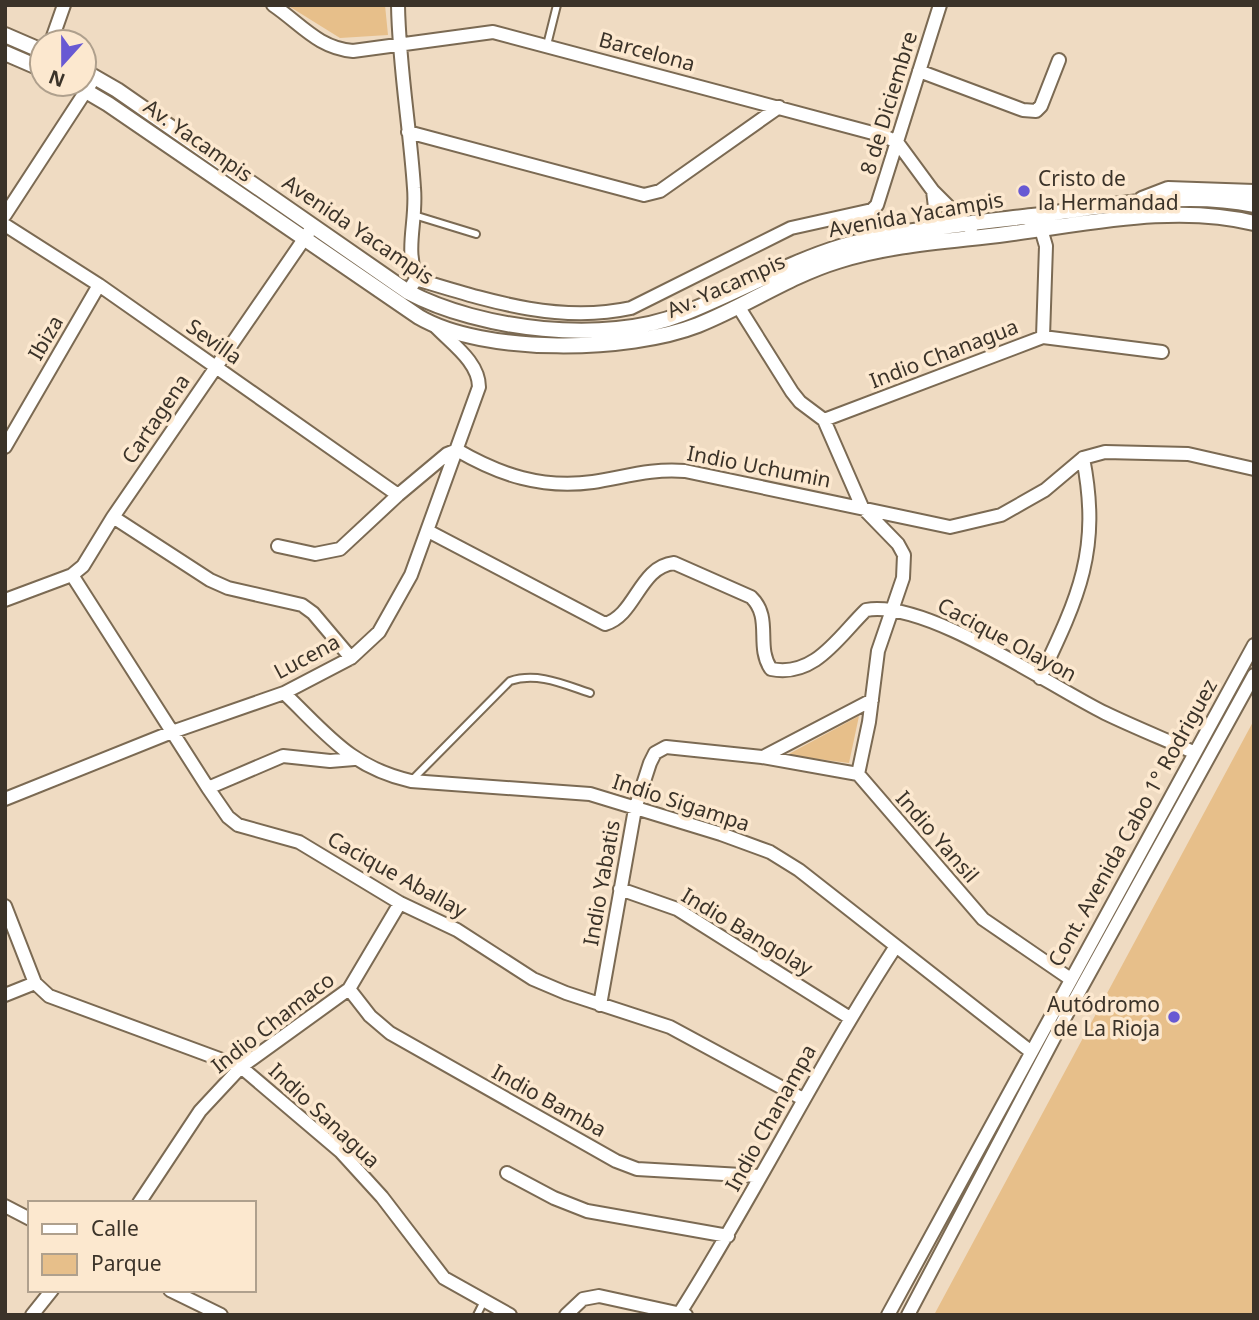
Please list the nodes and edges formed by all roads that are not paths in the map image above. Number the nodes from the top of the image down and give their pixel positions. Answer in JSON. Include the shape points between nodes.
{"nodes":[{"id":1,"x":64,"y":5,"type":"edge"},
{"id":2,"x":273,"y":5,"type":"edge"},
{"id":3,"x":398,"y":5,"type":"edge"},
{"id":4,"x":557,"y":5,"type":"edge"},
{"id":5,"x":940,"y":5,"type":"edge"},
{"id":6,"x":56,"y":28,"type":"edge"},
{"id":7,"x":5,"y":35,"type":"edge"},
{"id":8,"x":399,"y":43,"type":"junction"},
{"id":9,"x":28,"y":45,"type":"edge"},
{"id":10,"x":547,"y":45,"type":"junction"},
{"id":11,"x":5,"y":53,"type":"edge"},
{"id":12,"x":1059,"y":60,"type":"dead end"},
{"id":13,"x":28,"y":63,"type":"edge"},
{"id":14,"x":919,"y":71,"type":"junction"},
{"id":15,"x":98,"y":80,"type":"edge"},
{"id":16,"x":75,"y":98,"type":"edge"},
{"id":17,"x":96,"y":98,"type":"edge"},
{"id":18,"x":779,"y":107,"type":"junction"},
{"id":19,"x":408,"y":132,"type":"junction"},
{"id":20,"x":897,"y":142,"type":"junction"},
{"id":21,"x":933,"y":191,"type":"junction"},
{"id":22,"x":1254,"y":192,"type":"edge"},
{"id":23,"x":1131,"y":204,"type":"junction"},
{"id":24,"x":1254,"y":205,"type":"edge"},
{"id":25,"x":5,"y":215,"type":"edge"},
{"id":26,"x":414,"y":215,"type":"junction"},
{"id":27,"x":1025,"y":217,"type":"junction"},
{"id":28,"x":967,"y":223,"type":"junction"},
{"id":29,"x":1254,"y":223,"type":"edge"},
{"id":30,"x":5,"y":225,"type":"edge"},
{"id":31,"x":313,"y":226,"type":"junction"},
{"id":32,"x":1041,"y":229,"type":"junction"},
{"id":33,"x":929,"y":231,"type":"junction"},
{"id":34,"x":476,"y":234,"type":"dead end"},
{"id":35,"x":977,"y":237,"type":"junction"},
{"id":36,"x":302,"y":239,"type":"junction"},
{"id":37,"x":99,"y":285,"type":"junction"},
{"id":38,"x":412,"y":285,"type":"junction"},
{"id":39,"x":737,"y":306,"type":"junction"},
{"id":40,"x":435,"y":326,"type":"junction"},
{"id":41,"x":1042,"y":337,"type":"junction"},
{"id":42,"x":1162,"y":352,"type":"dead end"},
{"id":43,"x":215,"y":367,"type":"junction"},
{"id":44,"x":824,"y":420,"type":"junction"},
{"id":45,"x":5,"y":447,"type":"edge"},
{"id":46,"x":457,"y":450,"type":"junction"},
{"id":47,"x":1083,"y":458,"type":"junction"},
{"id":48,"x":1254,"y":469,"type":"edge"},
{"id":49,"x":398,"y":495,"type":"junction"},
{"id":50,"x":862,"y":507,"type":"junction"},
{"id":51,"x":113,"y":517,"type":"junction"},
{"id":52,"x":428,"y":531,"type":"junction"},
{"id":53,"x":278,"y":546,"type":"dead end"},
{"id":54,"x":72,"y":575,"type":"junction"},
{"id":55,"x":5,"y":600,"type":"edge"},
{"id":56,"x":892,"y":608,"type":"junction"},
{"id":57,"x":1254,"y":645,"type":"edge"},
{"id":58,"x":351,"y":657,"type":"junction"},
{"id":59,"x":1254,"y":675,"type":"edge"},
{"id":60,"x":1040,"y":678,"type":"junction"},
{"id":61,"x":284,"y":693,"type":"junction"},
{"id":62,"x":590,"y":693,"type":"dead end"},
{"id":63,"x":872,"y":700,"type":"junction"},
{"id":64,"x":172,"y":732,"type":"junction"},
{"id":65,"x":1193,"y":752,"type":"junction"},
{"id":66,"x":762,"y":757,"type":"junction"},
{"id":67,"x":354,"y":759,"type":"junction"},
{"id":68,"x":858,"y":774,"type":"junction"},
{"id":69,"x":411,"y":781,"type":"junction"},
{"id":70,"x":208,"y":788,"type":"junction"},
{"id":71,"x":5,"y":799,"type":"edge"},
{"id":72,"x":635,"y":809,"type":"junction"},
{"id":73,"x":620,"y":889,"type":"junction"},
{"id":74,"x":400,"y":903,"type":"junction"},
{"id":75,"x":5,"y":906,"type":"edge"},
{"id":76,"x":896,"y":946,"type":"junction"},
{"id":77,"x":1069,"y":978,"type":"junction"},
{"id":78,"x":35,"y":983,"type":"junction"},
{"id":79,"x":349,"y":989,"type":"junction"},
{"id":80,"x":5,"y":995,"type":"edge"},
{"id":81,"x":600,"y":1005,"type":"junction"},
{"id":82,"x":849,"y":1017,"type":"junction"},
{"id":83,"x":1030,"y":1051,"type":"junction"},
{"id":84,"x":241,"y":1067,"type":"junction"},
{"id":85,"x":803,"y":1099,"type":"junction"},
{"id":86,"x":507,"y":1173,"type":"dead end"},
{"id":87,"x":759,"y":1176,"type":"junction"},
{"id":88,"x":140,"y":1201,"type":"edge"},
{"id":89,"x":5,"y":1206,"type":"edge"},
{"id":90,"x":28,"y":1218,"type":"edge"},
{"id":91,"x":728,"y":1236,"type":"junction"},
{"id":92,"x":50,"y":1292,"type":"edge"},
{"id":93,"x":174,"y":1292,"type":"edge"},
{"id":94,"x":483,"y":1303,"type":"junction"},
{"id":95,"x":682,"y":1314,"type":"edge"},
{"id":96,"x":32,"y":1315,"type":"edge"},
{"id":97,"x":221,"y":1315,"type":"edge"},
{"id":98,"x":477,"y":1315,"type":"edge"},
{"id":99,"x":510,"y":1315,"type":"edge"},
{"id":100,"x":566,"y":1315,"type":"edge"},
{"id":101,"x":888,"y":1315,"type":"edge"},
{"id":102,"x":908,"y":1315,"type":"edge"}],
"edges":[{"from":1,"to":6,"type":"street"},
{"from":2,"to":8,"type":"street","name":"Barcelona","via":[[334,49],[353,51]]},
{"from":3,"to":8,"type":"street"},
{"from":4,"to":10,"type":"lane"},
{"from":5,"to":14,"type":"street","name":"8 de Diciembre"},
{"from":7,"to":9,"type":"street"},
{"from":8,"to":10,"type":"street","name":"Barcelona","via":[[494,32]]},
{"from":8,"to":19,"type":"street"},
{"from":10,"to":18,"type":"street","name":"Barcelona"},
{"from":11,"to":13,"type":"street"},
{"from":12,"to":14,"type":"street","via":[[1036,111]]},
{"from":14,"to":20,"type":"street","name":"8 de Diciembre"},
{"from":15,"to":31,"type":"street","name":"Avenida Yacampis"},
{"from":16,"to":25,"type":"street"},
{"from":17,"to":36,"type":"street","name":"Av. Yacampis"},
{"from":18,"to":19,"type":"street","via":[[660,191],[644,195]]},
{"from":18,"to":20,"type":"street","name":"Barcelona"},
{"from":19,"to":26,"type":"street"},
{"from":20,"to":21,"type":"street"},
{"from":20,"to":38,"type":"street","name":"8 de Diciembre","via":[[872,210],[791,228],[631,308],[543,312]]},
{"from":21,"to":28,"type":"street"},
{"from":21,"to":33,"type":"street","via":[[935,207]]},
{"from":22,"to":23,"type":"street","via":[[1168,189]]},
{"from":23,"to":24,"type":"street","name":"Avenida Yacampis","via":[[1196,199]]},
{"from":23,"to":27,"type":"street","name":"Avenida Yacampis"},
{"from":26,"to":34,"type":"lane"},
{"from":26,"to":38,"type":"street","via":[[409,258]]},
{"from":27,"to":28,"type":"street","name":"Avenida Yacampis"},
{"from":27,"to":32,"type":"street"},
{"from":28,"to":33,"type":"street","name":"Avenida Yacampis"},
{"from":28,"to":35,"type":"street"},
{"from":29,"to":32,"type":"street","name":"Av. Yacampis","via":[[1214,216],[1162,215]]},
{"from":30,"to":37,"type":"street","name":"Sevilla"},
{"from":31,"to":36,"type":"street","name":"Cartagena"},
{"from":31,"to":38,"type":"street","name":"Avenida Yacampis"},
{"from":32,"to":35,"type":"street","name":"Av. Yacampis"},
{"from":32,"to":41,"type":"street","via":[[1046,246]]},
{"from":33,"to":38,"type":"street","name":"Avenida Yacampis","via":[[821,253],[680,315],[643,325],[564,329],[495,321],[452,312]]},
{"from":35,"to":39,"type":"street","name":"Av. Yacampis","via":[[840,260]]},
{"from":36,"to":40,"type":"street","name":"Av. Yacampis"},
{"from":36,"to":43,"type":"street","name":"Cartagena"},
{"from":37,"to":43,"type":"street","name":"Sevilla"},
{"from":37,"to":45,"type":"street","name":"Ibiza"},
{"from":39,"to":40,"type":"street","name":"Av. Yacampis","via":[[669,335],[625,343],[553,345]]},
{"from":39,"to":44,"type":"street","via":[[792,392]]},
{"from":40,"to":46,"type":"street","name":"Lucena","via":[[479,374],[479,387]]},
{"from":41,"to":42,"type":"street","name":"Indio Chanagua"},
{"from":41,"to":44,"type":"street","name":"Indio Chanagua"},
{"from":43,"to":49,"type":"street","name":"Sevilla"},
{"from":43,"to":51,"type":"street","name":"Cartagena"},
{"from":44,"to":50,"type":"street"},
{"from":46,"to":49,"type":"street"},
{"from":46,"to":50,"type":"street","name":"Indio Uchumin","via":[[510,477],[570,483],[640,471],[685,471]]},
{"from":46,"to":52,"type":"street","name":"Lucena"},
{"from":47,"to":48,"type":"street","name":"Indio Uchumin","via":[[1105,452],[1157,452]]},
{"from":47,"to":50,"type":"street","name":"Indio Uchumin","via":[[1024,503],[976,523],[950,527]]},
{"from":47,"to":60,"type":"street","via":[[1092,509],[1086,562],[1069,616]]},
{"from":49,"to":53,"type":"street","via":[[340,549],[315,554]]},
{"from":50,"to":56,"type":"street","via":[[904,555],[903,578]]},
{"from":51,"to":54,"type":"street","name":"Cartagena","via":[[83,566]]},
{"from":51,"to":58,"type":"street","via":[[210,580],[302,605]]},
{"from":52,"to":56,"type":"street","via":[[605,624],[616,621],[655,569],[674,563],[751,597],[764,616],[764,658],[771,669],[784,672],[834,648],[866,610]]},
{"from":52,"to":58,"type":"street","name":"Lucena","via":[[397,605],[379,632]]},
{"from":54,"to":55,"type":"street"},
{"from":54,"to":64,"type":"street","name":"Cacique Aballay"},
{"from":56,"to":60,"type":"street","name":"Cacique Olayon","via":[[927,618]]},
{"from":56,"to":63,"type":"street","via":[[878,651]]},
{"from":57,"to":65,"type":"street","name":"Cont. Avenida Cabo 1° Rodriguez"},
{"from":58,"to":61,"type":"street","name":"Lucena"},
{"from":59,"to":102,"type":"street","name":"Cont. Avenida Cabo 1° Rodriguez"},
{"from":60,"to":65,"type":"street","name":"Cacique Olayon","via":[[1104,713]]},
{"from":61,"to":64,"type":"street","name":"Lucena"},
{"from":61,"to":67,"type":"street","name":"Indio Sigampa"},
{"from":62,"to":69,"type":"lane","via":[[524,676],[510,681]]},
{"from":63,"to":66,"type":"street"},
{"from":63,"to":68,"type":"street"},
{"from":64,"to":70,"type":"street","name":"Cacique Aballay"},
{"from":64,"to":71,"type":"street","name":"Lucena"},
{"from":65,"to":77,"type":"street","name":"Cont. Avenida Cabo 1° Rodriguez"},
{"from":66,"to":68,"type":"street"},
{"from":66,"to":72,"type":"street","name":"Indio Yabatis","via":[[666,747],[655,752]]},
{"from":67,"to":69,"type":"street","name":"Indio Sigampa"},
{"from":67,"to":70,"type":"street","via":[[282,755]]},
{"from":68,"to":77,"type":"street","name":"Indio Yansil","via":[[983,919]]},
{"from":69,"to":72,"type":"street","name":"Indio Sigampa","via":[[563,789]]},
{"from":70,"to":74,"type":"street","name":"Cacique Aballay","via":[[238,825],[299,842]]},
{"from":72,"to":73,"type":"street","name":"Indio Yabatis"},
{"from":72,"to":76,"type":"street","name":"Indio Sigampa","via":[[770,852]]},
{"from":73,"to":81,"type":"street","name":"Indio Yabatis"},
{"from":73,"to":82,"type":"street","name":"Indio Bangolay","via":[[677,909]]},
{"from":74,"to":79,"type":"street","name":"Indio Chamaco"},
{"from":74,"to":81,"type":"street","name":"Cacique Aballay","via":[[457,930],[533,979]]},
{"from":75,"to":78,"type":"street"},
{"from":76,"to":82,"type":"street","name":"Indio Chanampa"},
{"from":76,"to":83,"type":"street","name":"Indio Sigampa"},
{"from":77,"to":83,"type":"street","name":"Cont. Avenida Cabo 1° Rodriguez"},
{"from":78,"to":80,"type":"street"},
{"from":78,"to":84,"type":"street","name":"Indio Sanagua","via":[[49,996]]},
{"from":79,"to":84,"type":"street","name":"Indio Chamaco"},
{"from":79,"to":87,"type":"street","name":"Indio Bamba","via":[[390,1033],[616,1161],[637,1169]]},
{"from":81,"to":85,"type":"street","name":"Cacique Aballay","via":[[670,1027]]},
{"from":82,"to":85,"type":"street","name":"Indio Chanampa"},
{"from":83,"to":101,"type":"street","name":"Cont. Avenida Cabo 1° Rodriguez"},
{"from":84,"to":88,"type":"street","name":"Indio Chamaco","via":[[200,1111]]},
{"from":84,"to":94,"type":"street","name":"Indio Sanagua","via":[[341,1152],[444,1279]]},
{"from":85,"to":87,"type":"street","name":"Indio Chanampa"},
{"from":86,"to":91,"type":"street","via":[[587,1211]]},
{"from":87,"to":91,"type":"street","name":"Indio Chanampa"},
{"from":89,"to":90,"type":"street"},
{"from":91,"to":95,"type":"street","name":"Indio Chanampa"},
{"from":92,"to":96,"type":"street"},
{"from":93,"to":97,"type":"street"},
{"from":94,"to":98,"type":"lane"},
{"from":94,"to":99,"type":"street","name":"Indio Sanagua"},
{"from":95,"to":100,"type":"street","via":[[599,1296],[583,1299]]}]}
